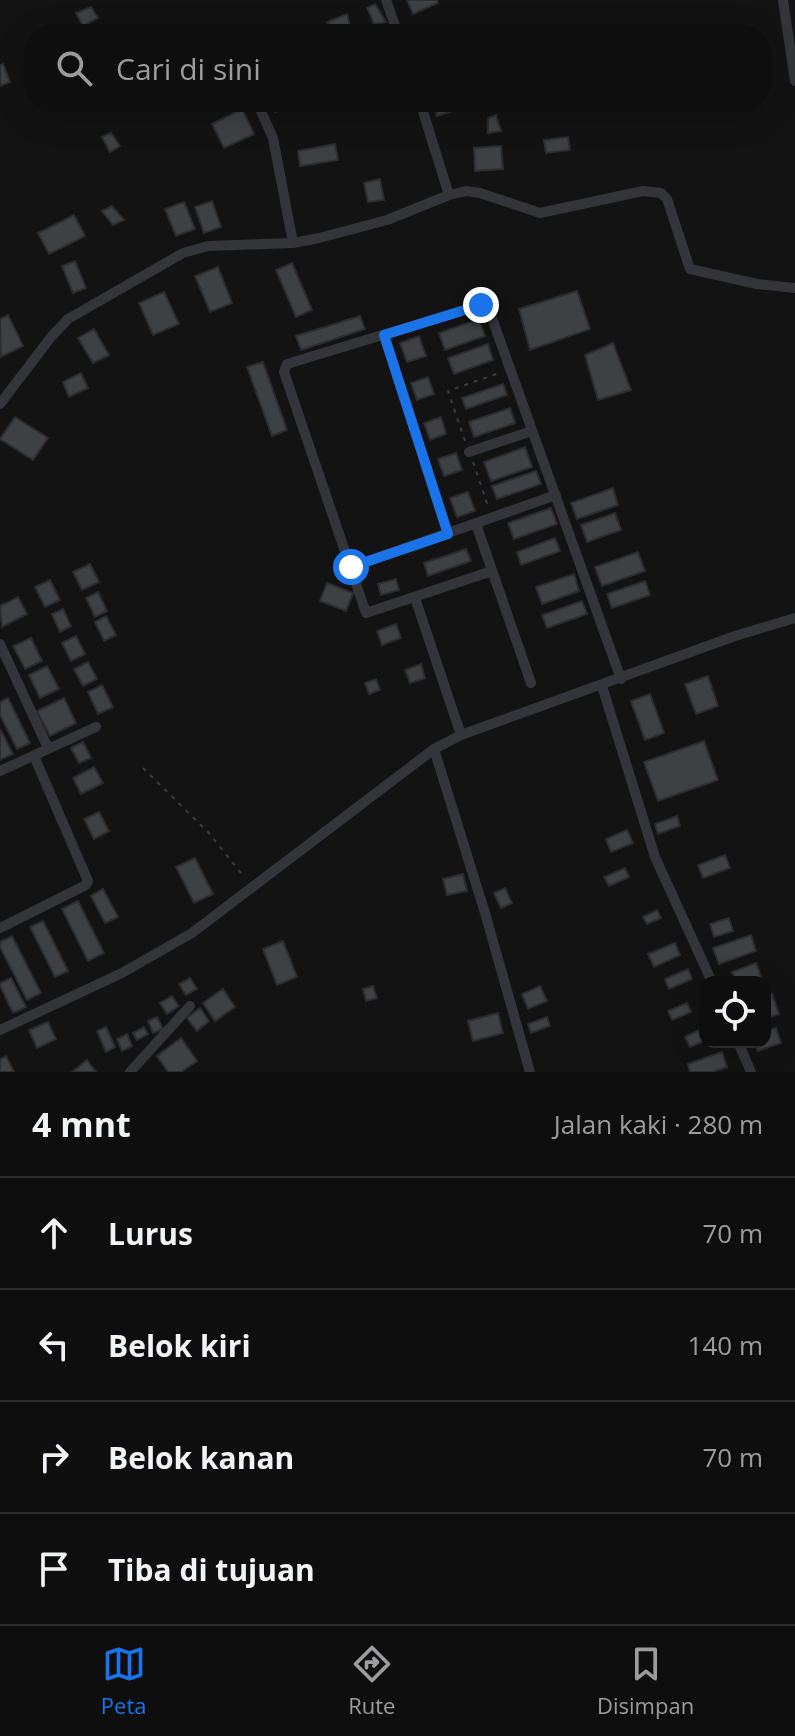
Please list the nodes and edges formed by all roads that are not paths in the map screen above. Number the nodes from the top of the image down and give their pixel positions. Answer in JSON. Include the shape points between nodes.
{"nodes":[{"id":1,"x":386,"y":0,"type":"edge"},
{"id":2,"x":783,"y":0,"type":"edge"},
{"id":3,"x":394,"y":24,"type":"edge"},
{"id":4,"x":794,"y":68,"type":"edge"},
{"id":5,"x":795,"y":81,"type":"edge"},
{"id":6,"x":261,"y":112,"type":"edge"},
{"id":7,"x":423,"y":112,"type":"edge"},
{"id":8,"x":449,"y":195,"type":"junction"},
{"id":9,"x":293,"y":243,"type":"junction"},
{"id":10,"x":795,"y":288,"type":"edge"},
{"id":11,"x":384,"y":335,"type":"junction"},
{"id":12,"x":0,"y":404,"type":"edge"},
{"id":13,"x":532,"y":431,"type":"junction"},
{"id":14,"x":469,"y":452,"type":"road end"},
{"id":15,"x":556,"y":495,"type":"junction"},
{"id":16,"x":476,"y":524,"type":"junction"},
{"id":17,"x":448,"y":534,"type":"junction"},
{"id":18,"x":351,"y":567,"type":"junction"},
{"id":19,"x":492,"y":571,"type":"junction"},
{"id":20,"x":415,"y":598,"type":"junction"},
{"id":21,"x":795,"y":618,"type":"edge"},
{"id":22,"x":0,"y":644,"type":"edge"},
{"id":23,"x":621,"y":679,"type":"junction"},
{"id":24,"x":531,"y":683,"type":"dead end"},
{"id":25,"x":602,"y":686,"type":"junction"},
{"id":26,"x":96,"y":727,"type":"dead end"},
{"id":27,"x":461,"y":735,"type":"junction"},
{"id":28,"x":48,"y":748,"type":"junction"},
{"id":29,"x":434,"y":749,"type":"junction"},
{"id":30,"x":34,"y":756,"type":"junction"},
{"id":31,"x":0,"y":771,"type":"edge"},
{"id":32,"x":0,"y":928,"type":"edge"},
{"id":33,"x":709,"y":976,"type":"edge"},
{"id":34,"x":190,"y":1006,"type":"dead end"},
{"id":35,"x":0,"y":1030,"type":"edge"},
{"id":36,"x":741,"y":1048,"type":"edge"},
{"id":37,"x":130,"y":1072,"type":"edge"},
{"id":38,"x":530,"y":1072,"type":"edge"},
{"id":39,"x":751,"y":1072,"type":"edge"}],
"edges":[{"from":1,"to":3,"type":"street"},
{"from":2,"to":4,"type":"street"},
{"from":4,"to":5,"type":"street"},
{"from":6,"to":9,"type":"street","via":[[273,138]]},
{"from":7,"to":8,"type":"street"},
{"from":8,"to":9,"type":"street","via":[[387,220]]},
{"from":8,"to":10,"type":"street","via":[[480,193],[540,213],[656,191],[667,199],[690,269]]},
{"from":9,"to":12,"type":"street","via":[[208,246],[164,263],[68,319]]},
{"from":11,"to":13,"type":"street","via":[[485,305]]},
{"from":11,"to":17,"type":"street"},
{"from":11,"to":18,"type":"street","via":[[289,363],[284,369]]},
{"from":13,"to":14,"type":"street"},
{"from":13,"to":15,"type":"street"},
{"from":15,"to":16,"type":"street"},
{"from":15,"to":23,"type":"street"},
{"from":16,"to":17,"type":"street"},
{"from":16,"to":19,"type":"street"},
{"from":17,"to":18,"type":"street"},
{"from":18,"to":20,"type":"street","via":[[366,613]]},
{"from":19,"to":20,"type":"street"},
{"from":19,"to":24,"type":"street"},
{"from":20,"to":27,"type":"street"},
{"from":21,"to":23,"type":"street"},
{"from":22,"to":28,"type":"street"},
{"from":23,"to":25,"type":"street"},
{"from":25,"to":27,"type":"street"},
{"from":25,"to":33,"type":"street","via":[[655,857]]},
{"from":26,"to":28,"type":"street"},
{"from":27,"to":29,"type":"street"},
{"from":28,"to":30,"type":"street"},
{"from":29,"to":35,"type":"street","via":[[192,933],[122,973]]},
{"from":29,"to":38,"type":"street"},
{"from":30,"to":31,"type":"street"},
{"from":30,"to":32,"type":"street","via":[[88,881]]},
{"from":34,"to":37,"type":"street"},
{"from":36,"to":39,"type":"street"}]}
